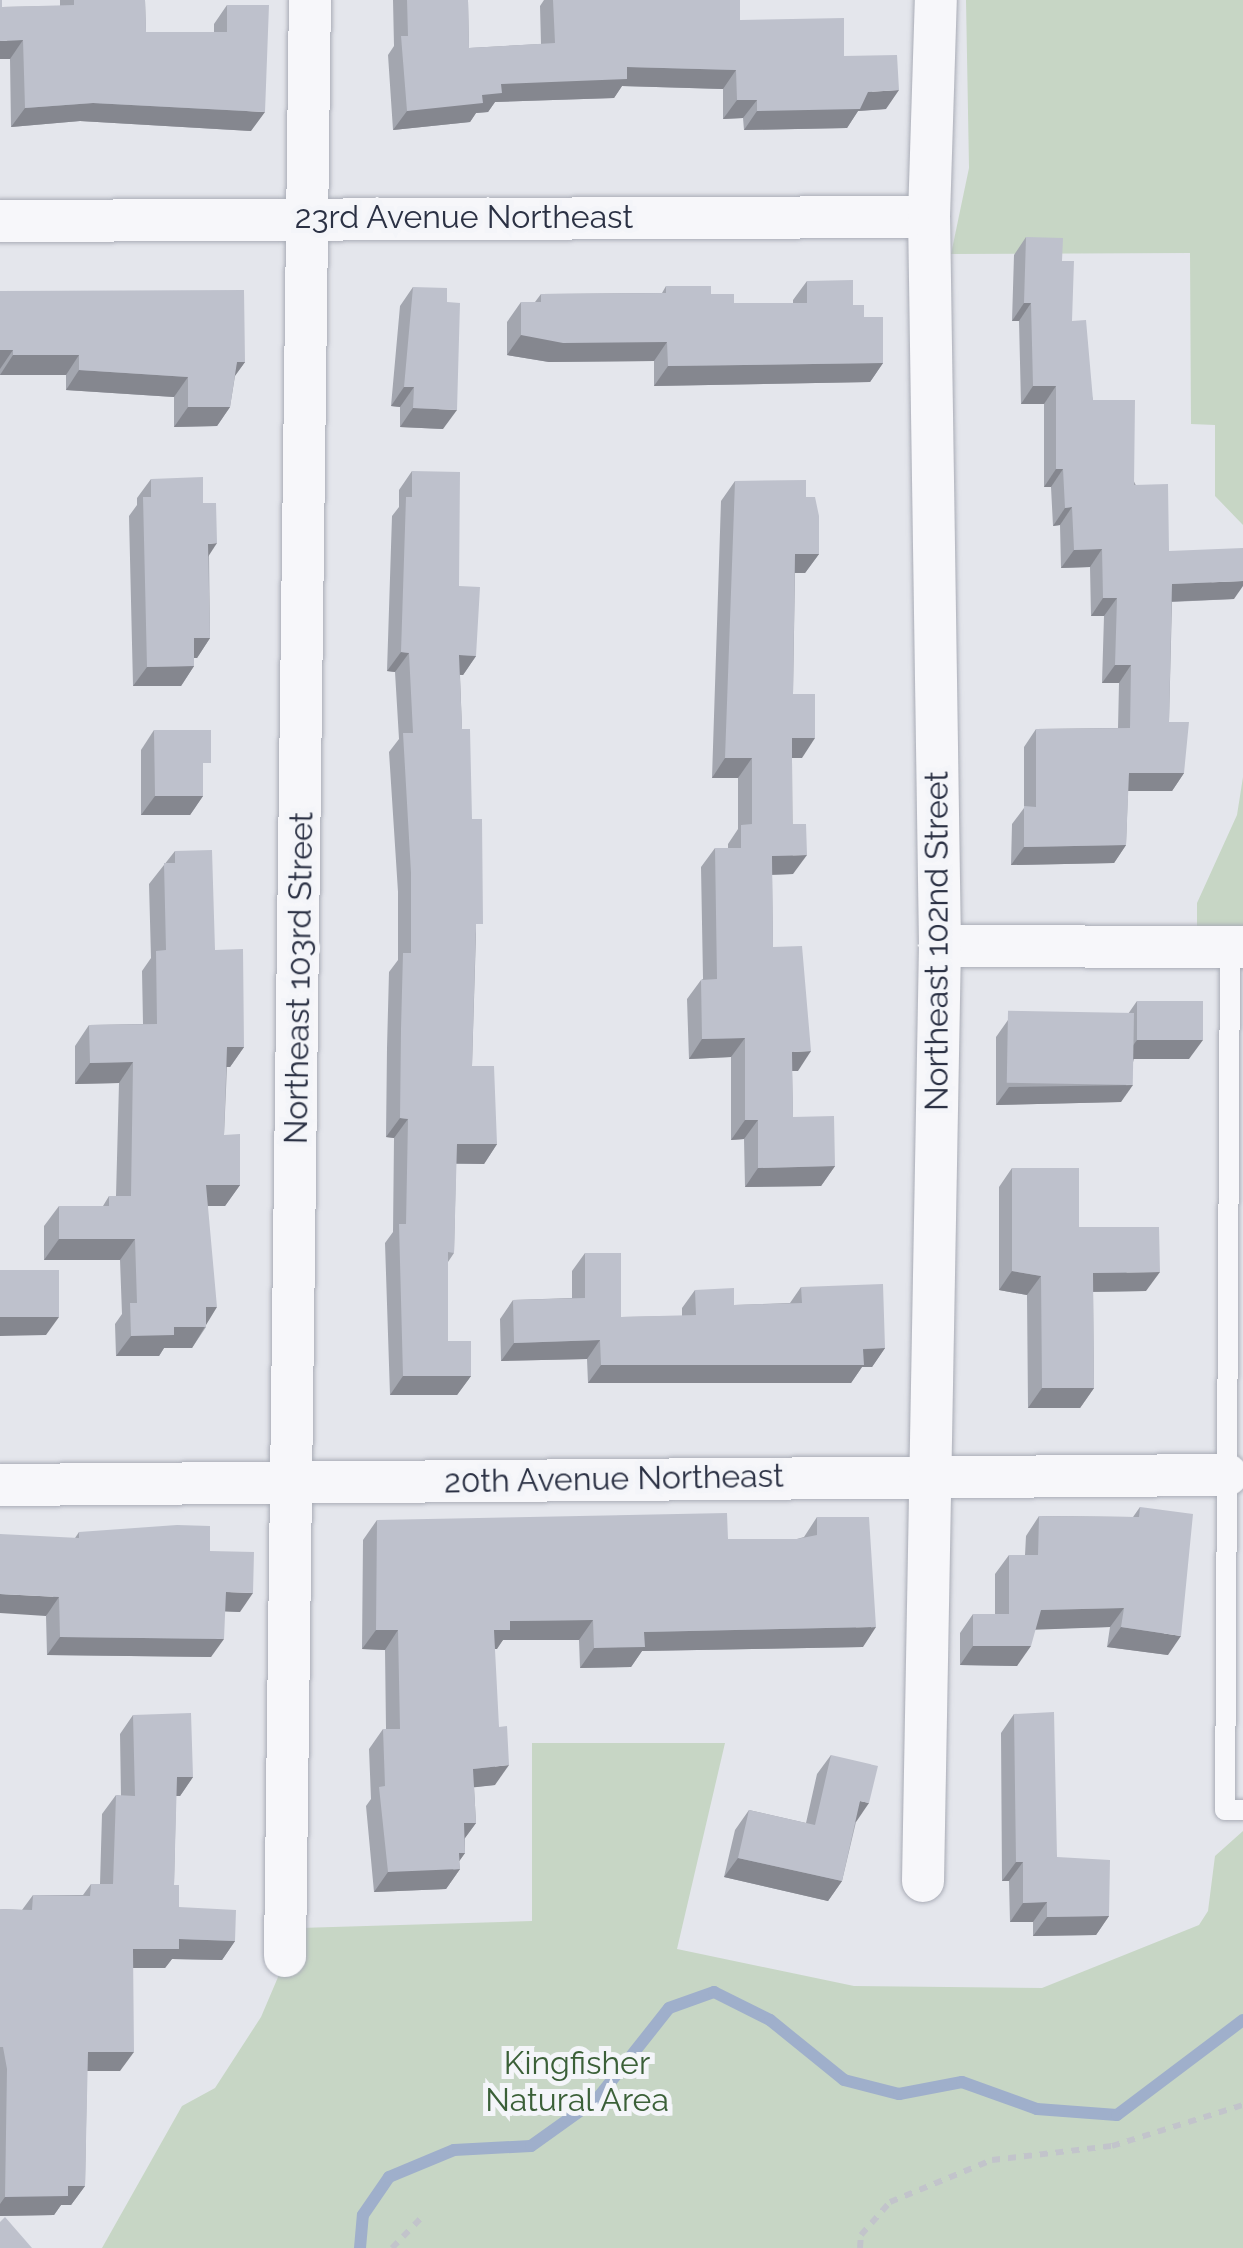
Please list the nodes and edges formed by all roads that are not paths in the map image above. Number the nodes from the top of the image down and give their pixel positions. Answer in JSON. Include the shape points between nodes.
{"nodes":[{"id":1,"x":310,"y":0,"type":"edge"},
{"id":2,"x":936,"y":0,"type":"edge"},
{"id":3,"x":308,"y":216,"type":"junction"},
{"id":4,"x":928,"y":216,"type":"junction"},
{"id":5,"x":0,"y":221,"type":"edge"},
{"id":6,"x":940,"y":946,"type":"junction"},
{"id":7,"x":1236,"y":946,"type":"edge"},
{"id":8,"x":1227,"y":1475,"type":"junction"},
{"id":9,"x":933,"y":1476,"type":"junction"},
{"id":10,"x":293,"y":1481,"type":"junction"},
{"id":11,"x":0,"y":1485,"type":"edge"},
{"id":12,"x":1243,"y":1810,"type":"edge"},
{"id":13,"x":923,"y":1882,"type":"dead end"},
{"id":14,"x":284,"y":1956,"type":"dead end"}],
"edges":[{"from":1,"to":3,"type":"street","name":"Northeast 103rd Street"},
{"from":2,"to":4,"type":"street","name":"Northeast 102nd Street"},
{"from":3,"to":4,"type":"street","name":"23rd Avenue Northeast"},
{"from":3,"to":5,"type":"street","name":"23rd Avenue Northeast"},
{"from":3,"to":10,"type":"street","name":"Northeast 103rd Street"},
{"from":4,"to":6,"type":"street","name":"Northeast 102nd Street"},
{"from":6,"to":7,"type":"street"},
{"from":6,"to":9,"type":"street","name":"Northeast 102nd Street"},
{"from":7,"to":8,"type":"lane"},
{"from":8,"to":9,"type":"street","name":"20th Avenue Northeast"},
{"from":8,"to":12,"type":"lane","via":[[1225,1810]]},
{"from":9,"to":10,"type":"street","name":"20th Avenue Northeast"},
{"from":9,"to":13,"type":"street","name":"Northeast 102nd Street"},
{"from":10,"to":11,"type":"street","name":"20th Avenue Northeast"},
{"from":10,"to":14,"type":"street","name":"Northeast 103rd Street"}]}
